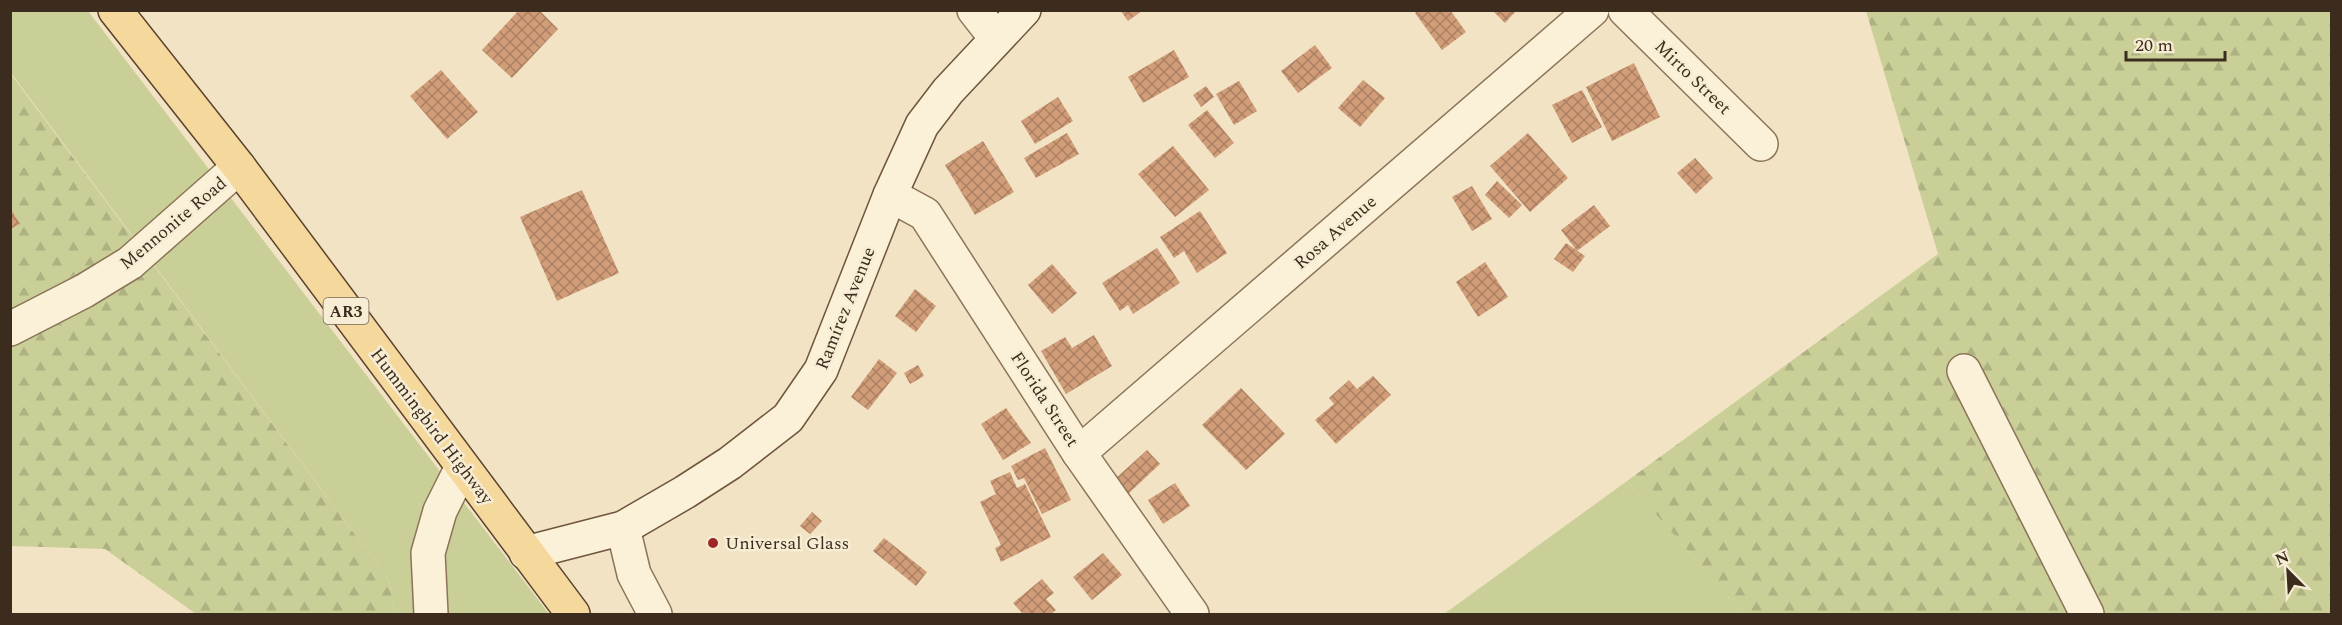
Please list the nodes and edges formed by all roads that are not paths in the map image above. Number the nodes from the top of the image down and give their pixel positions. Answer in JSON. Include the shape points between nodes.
{"nodes":[{"id":1,"x":115,"y":10,"type":"edge"},
{"id":2,"x":974,"y":10,"type":"edge"},
{"id":3,"x":1024,"y":10,"type":"edge"},
{"id":4,"x":1592,"y":10,"type":"edge"},
{"id":5,"x":1625,"y":10,"type":"edge"},
{"id":6,"x":996,"y":38,"type":"junction"},
{"id":7,"x":1761,"y":144,"type":"dead end"},
{"id":8,"x":239,"y":167,"type":"junction"},
{"id":9,"x":890,"y":195,"type":"junction"},
{"id":10,"x":10,"y":329,"type":"edge"},
{"id":11,"x":1964,"y":371,"type":"dead end"},
{"id":12,"x":1079,"y":453,"type":"junction"},
{"id":13,"x":462,"y":468,"type":"junction"},
{"id":14,"x":623,"y":528,"type":"junction"},
{"id":15,"x":526,"y":553,"type":"junction"},
{"id":16,"x":1192,"y":614,"type":"edge"},
{"id":17,"x":431,"y":615,"type":"edge"},
{"id":18,"x":573,"y":615,"type":"edge"},
{"id":19,"x":655,"y":615,"type":"edge"},
{"id":20,"x":2087,"y":615,"type":"edge"}],
"edges":[{"from":1,"to":8,"type":"main road","name":"Hummingbird Highway","number":"AR3"},
{"from":2,"to":6,"type":"street"},
{"from":3,"to":6,"type":"street","name":"Ramírez Avenue"},
{"from":4,"to":12,"type":"street","name":"Rosa Avenue"},
{"from":5,"to":7,"type":"street","name":"Mirto Street"},
{"from":6,"to":9,"type":"street","name":"Ramírez Avenue","via":[[921,125]]},
{"from":8,"to":10,"type":"street","name":"Mennonite Road","via":[[129,263]]},
{"from":8,"to":13,"type":"main road","name":"Hummingbird Highway","number":"AR3"},
{"from":9,"to":12,"type":"street","name":"Florida Street","via":[[925,214]]},
{"from":9,"to":14,"type":"street","name":"Ramírez Avenue","via":[[821,370],[789,418],[730,463]]},
{"from":11,"to":20,"type":"street"},
{"from":12,"to":16,"type":"street","name":"Florida Street"},
{"from":13,"to":15,"type":"main road","name":"Hummingbird Highway","number":"AR3"},
{"from":13,"to":17,"type":"street","via":[[440,511],[428,554]]},
{"from":14,"to":15,"type":"street","name":"Ramírez Avenue"},
{"from":14,"to":19,"type":"street","via":[[634,574]]},
{"from":15,"to":18,"type":"main road","name":"Hummingbird Highway","number":"AR3"}]}
